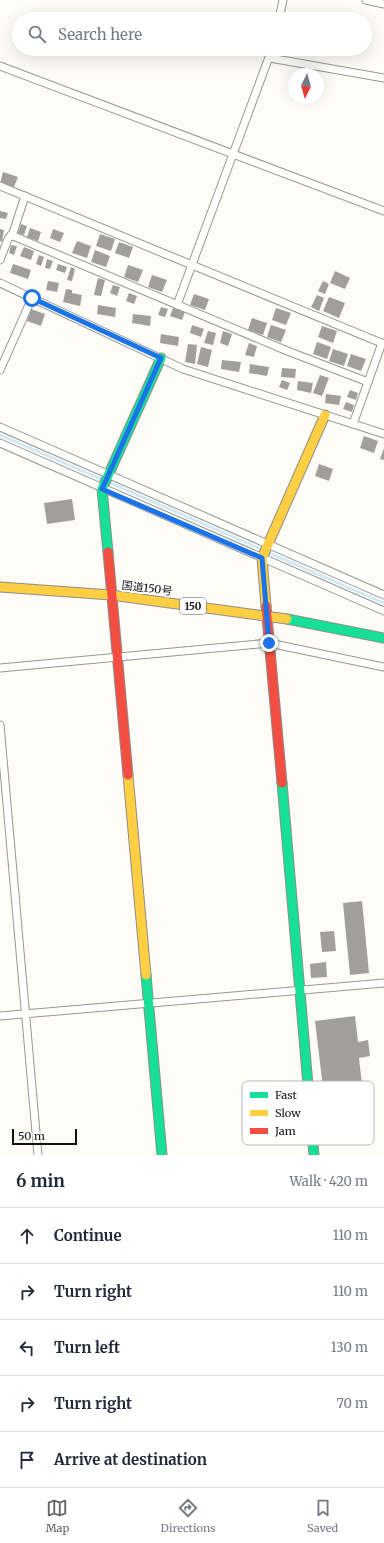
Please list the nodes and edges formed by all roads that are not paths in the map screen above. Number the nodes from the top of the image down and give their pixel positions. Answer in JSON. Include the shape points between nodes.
{"nodes":[{"id":1,"x":283,"y":0,"type":"edge"},
{"id":2,"x":366,"y":0,"type":"edge"},
{"id":3,"x":384,"y":4,"type":"edge"},
{"id":4,"x":280,"y":12,"type":"edge"},
{"id":5,"x":270,"y":58,"type":"joint"},
{"id":6,"x":0,"y":66,"type":"edge"},
{"id":7,"x":384,"y":78,"type":"edge"},
{"id":8,"x":233,"y":154,"type":"junction"},
{"id":9,"x":0,"y":186,"type":"edge"},
{"id":10,"x":25,"y":196,"type":"junction"},
{"id":11,"x":384,"y":211,"type":"edge"},
{"id":12,"x":11,"y":235,"type":"junction"},
{"id":13,"x":0,"y":260,"type":"edge"},
{"id":14,"x":190,"y":264,"type":"junction"},
{"id":15,"x":0,"y":283,"type":"edge"},
{"id":16,"x":32,"y":298,"type":"junction"},
{"id":17,"x":177,"y":305,"type":"junction"},
{"id":18,"x":383,"y":343,"type":"edge"},
{"id":19,"x":161,"y":358,"type":"junction"},
{"id":20,"x":0,"y":370,"type":"edge"},
{"id":21,"x":368,"y":382,"type":"junction"},
{"id":22,"x":325,"y":415,"type":"junction"},
{"id":23,"x":353,"y":424,"type":"junction"},
{"id":24,"x":0,"y":426,"type":"edge"},
{"id":25,"x":384,"y":434,"type":"edge"},
{"id":26,"x":0,"y":443,"type":"edge"},
{"id":27,"x":108,"y":475,"type":"junction"},
{"id":28,"x":102,"y":489,"type":"junction"},
{"id":29,"x":268,"y":544,"type":"junction"},
{"id":30,"x":262,"y":558,"type":"junction"},
{"id":31,"x":0,"y":587,"type":"edge"},
{"id":32,"x":111,"y":595,"type":"junction"},
{"id":33,"x":384,"y":595,"type":"edge"},
{"id":34,"x":384,"y":611,"type":"edge"},
{"id":35,"x":267,"y":615,"type":"junction"},
{"id":36,"x":384,"y":638,"type":"edge"},
{"id":37,"x":269,"y":643,"type":"junction"},
{"id":38,"x":117,"y":658,"type":"junction"},
{"id":39,"x":384,"y":667,"type":"edge"},
{"id":40,"x":0,"y":668,"type":"edge"},
{"id":41,"x":0,"y":725,"type":"edge"},
{"id":42,"x":384,"y":983,"type":"edge"},
{"id":43,"x":300,"y":990,"type":"junction"},
{"id":44,"x":148,"y":1004,"type":"junction"},
{"id":45,"x":25,"y":1014,"type":"junction"},
{"id":46,"x":0,"y":1016,"type":"edge"},
{"id":47,"x":308,"y":1081,"type":"edge"},
{"id":48,"x":313,"y":1145,"type":"edge"},
{"id":49,"x":38,"y":1155,"type":"edge"},
{"id":50,"x":162,"y":1155,"type":"edge"},
{"id":51,"x":314,"y":1155,"type":"edge"}],
"edges":[{"from":1,"to":4,"type":"street"},
{"from":2,"to":3,"type":"street"},
{"from":5,"to":7,"type":"street"},
{"from":5,"to":8,"type":"street"},
{"from":6,"to":8,"type":"street"},
{"from":8,"to":11,"type":"street"},
{"from":8,"to":14,"type":"street"},
{"from":9,"to":10,"type":"street"},
{"from":10,"to":12,"type":"street"},
{"from":10,"to":14,"type":"street"},
{"from":12,"to":13,"type":"street"},
{"from":12,"to":17,"type":"street"},
{"from":14,"to":17,"type":"street"},
{"from":14,"to":18,"type":"street"},
{"from":15,"to":16,"type":"street"},
{"from":16,"to":19,"type":"street"},
{"from":16,"to":20,"type":"street"},
{"from":17,"to":21,"type":"street"},
{"from":18,"to":21,"type":"street"},
{"from":19,"to":22,"type":"street","via":[[196,374]]},
{"from":19,"to":27,"type":"main road"},
{"from":21,"to":23,"type":"street"},
{"from":22,"to":23,"type":"street"},
{"from":22,"to":29,"type":"main road"},
{"from":23,"to":25,"type":"street"},
{"from":24,"to":27,"type":"street"},
{"from":26,"to":28,"type":"street"},
{"from":27,"to":28,"type":"main road"},
{"from":27,"to":29,"type":"street"},
{"from":28,"to":30,"type":"street"},
{"from":28,"to":32,"type":"main road"},
{"from":29,"to":30,"type":"main road"},
{"from":29,"to":33,"type":"street"},
{"from":30,"to":34,"type":"street"},
{"from":30,"to":35,"type":"main road"},
{"from":31,"to":32,"type":"main road","name":"国道150号","number":"150"},
{"from":32,"to":35,"type":"main road","name":"国道150号","number":"150"},
{"from":32,"to":38,"type":"main road"},
{"from":35,"to":36,"type":"main road","name":"国道150号","number":"150"},
{"from":35,"to":37,"type":"main road"},
{"from":37,"to":38,"type":"street"},
{"from":37,"to":39,"type":"street"},
{"from":37,"to":43,"type":"main road"},
{"from":38,"to":40,"type":"street"},
{"from":38,"to":44,"type":"main road"},
{"from":41,"to":45,"type":"street"},
{"from":42,"to":43,"type":"street"},
{"from":43,"to":44,"type":"street"},
{"from":43,"to":47,"type":"main road"},
{"from":44,"to":45,"type":"street"},
{"from":44,"to":50,"type":"main road"},
{"from":45,"to":46,"type":"street"},
{"from":45,"to":49,"type":"street"},
{"from":48,"to":51,"type":"main road"}]}
